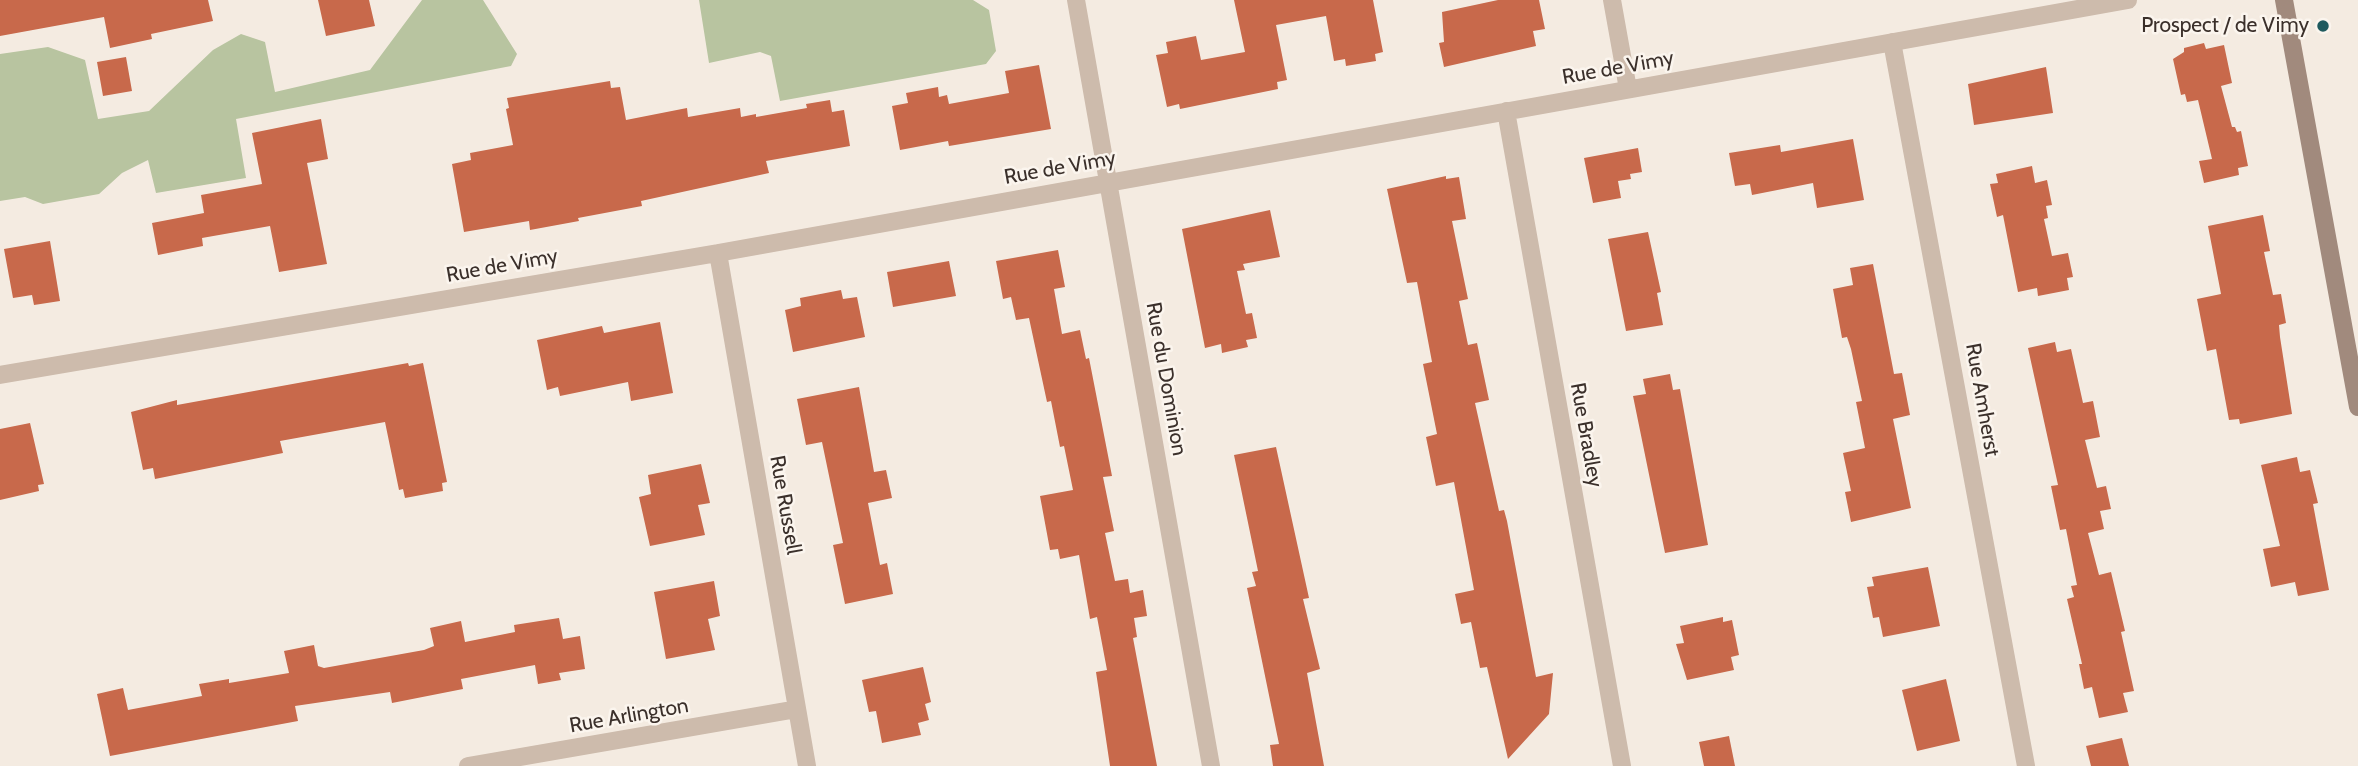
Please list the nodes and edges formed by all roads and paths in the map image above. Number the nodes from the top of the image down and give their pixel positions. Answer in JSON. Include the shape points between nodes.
{"nodes":[{"id":1,"x":1076,"y":0,"type":"edge"},
{"id":2,"x":1612,"y":0,"type":"edge"},
{"id":3,"x":2128,"y":0,"type":"edge"},
{"id":4,"x":2284,"y":0,"type":"edge"},
{"id":5,"x":1892,"y":42,"type":"junction"},
{"id":6,"x":1628,"y":89,"type":"junction"},
{"id":7,"x":1506,"y":111,"type":"junction"},
{"id":8,"x":1108,"y":182,"type":"junction"},
{"id":9,"x":718,"y":253,"type":"junction"},
{"id":10,"x":0,"y":375,"type":"edge"},
{"id":11,"x":2358,"y":407,"type":"edge"},
{"id":12,"x":797,"y":709,"type":"junction"},
{"id":13,"x":468,"y":766,"type":"edge"},
{"id":14,"x":807,"y":766,"type":"edge"},
{"id":15,"x":1211,"y":766,"type":"edge"},
{"id":16,"x":1622,"y":766,"type":"edge"},
{"id":17,"x":2026,"y":766,"type":"edge"}],
"edges":[{"from":1,"to":8,"type":"street","name":"Rue du Dominion"},
{"from":2,"to":6,"type":"street"},
{"from":3,"to":5,"type":"street","name":"Rue de Vimy"},
{"from":4,"to":11,"type":"street"},
{"from":5,"to":6,"type":"street","name":"Rue de Vimy"},
{"from":5,"to":17,"type":"street","name":"Rue Amherst"},
{"from":6,"to":7,"type":"street","name":"Rue de Vimy"},
{"from":7,"to":8,"type":"street","name":"Rue de Vimy"},
{"from":7,"to":16,"type":"street","name":"Rue Bradley"},
{"from":8,"to":9,"type":"street","name":"Rue de Vimy"},
{"from":8,"to":15,"type":"street","name":"Rue du Dominion"},
{"from":9,"to":10,"type":"street","name":"Rue de Vimy"},
{"from":9,"to":12,"type":"street","name":"Rue Russell"},
{"from":12,"to":13,"type":"street","name":"Rue Arlington"},
{"from":12,"to":14,"type":"street","name":"Rue Russell"}]}
